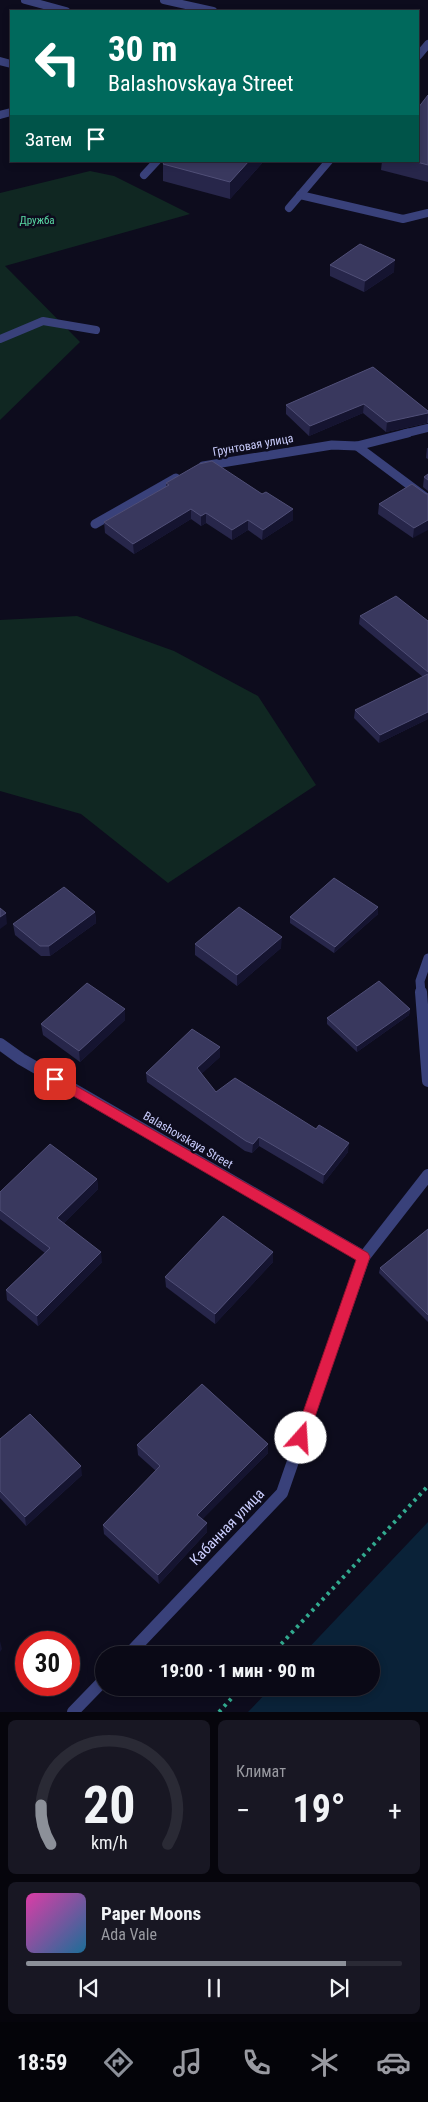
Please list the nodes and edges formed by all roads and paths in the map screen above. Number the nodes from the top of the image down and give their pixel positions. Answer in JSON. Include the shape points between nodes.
{"nodes":[{"id":1,"x":25,"y":0,"type":"edge"},
{"id":2,"x":164,"y":0,"type":"edge"},
{"id":3,"x":194,"y":9,"type":"edge"},
{"id":4,"x":62,"y":10,"type":"edge"},
{"id":5,"x":428,"y":44,"type":"edge"},
{"id":6,"x":419,"y":55,"type":"edge"},
{"id":7,"x":156,"y":162,"type":"edge"},
{"id":8,"x":328,"y":162,"type":"edge"},
{"id":9,"x":144,"y":174,"type":"dead end"},
{"id":10,"x":300,"y":195,"type":"junction"},
{"id":11,"x":290,"y":208,"type":"dead end"},
{"id":12,"x":428,"y":213,"type":"edge"},
{"id":13,"x":96,"y":330,"type":"dead end"},
{"id":14,"x":0,"y":339,"type":"edge"},
{"id":15,"x":428,"y":428,"type":"edge"},
{"id":16,"x":358,"y":446,"type":"junction"},
{"id":17,"x":428,"y":499,"type":"edge"},
{"id":18,"x":95,"y":524,"type":"dead end"},
{"id":19,"x":428,"y":958,"type":"edge"},
{"id":20,"x":0,"y":1044,"type":"edge"},
{"id":21,"x":428,"y":1081,"type":"edge"},
{"id":22,"x":428,"y":1175,"type":"edge"},
{"id":23,"x":364,"y":1257,"type":"junction"},
{"id":24,"x":428,"y":1486,"type":"edge"},
{"id":25,"x":137,"y":1646,"type":"edge"},
{"id":26,"x":279,"y":1646,"type":"edge"},
{"id":27,"x":95,"y":1689,"type":"edge"},
{"id":28,"x":234,"y":1696,"type":"edge"},
{"id":29,"x":73,"y":1712,"type":"edge"},
{"id":30,"x":219,"y":1712,"type":"edge"}],
"edges":[{"from":1,"to":4,"type":"street"},
{"from":2,"to":3,"type":"street"},
{"from":5,"to":6,"type":"street"},
{"from":7,"to":9,"type":"street"},
{"from":8,"to":10,"type":"street"},
{"from":10,"to":11,"type":"street"},
{"from":10,"to":12,"type":"street","via":[[403,220]]},
{"from":13,"to":14,"type":"street","via":[[43,321]]},
{"from":15,"to":16,"type":"street","name":"Грунтовая улица"},
{"from":16,"to":17,"type":"street"},
{"from":16,"to":18,"type":"street","name":"Грунтовая улица","via":[[332,444],[190,470]]},
{"from":19,"to":21,"type":"street","via":[[420,981]]},
{"from":20,"to":23,"type":"street","name":"Balashovskaya Street"},
{"from":22,"to":23,"type":"street","name":"Кабанная улица"},
{"from":23,"to":25,"type":"street","name":"Кабанная улица","via":[[282,1493]]},
{"from":24,"to":26,"type":"path"},
{"from":27,"to":29,"type":"street"},
{"from":28,"to":30,"type":"path"}]}
